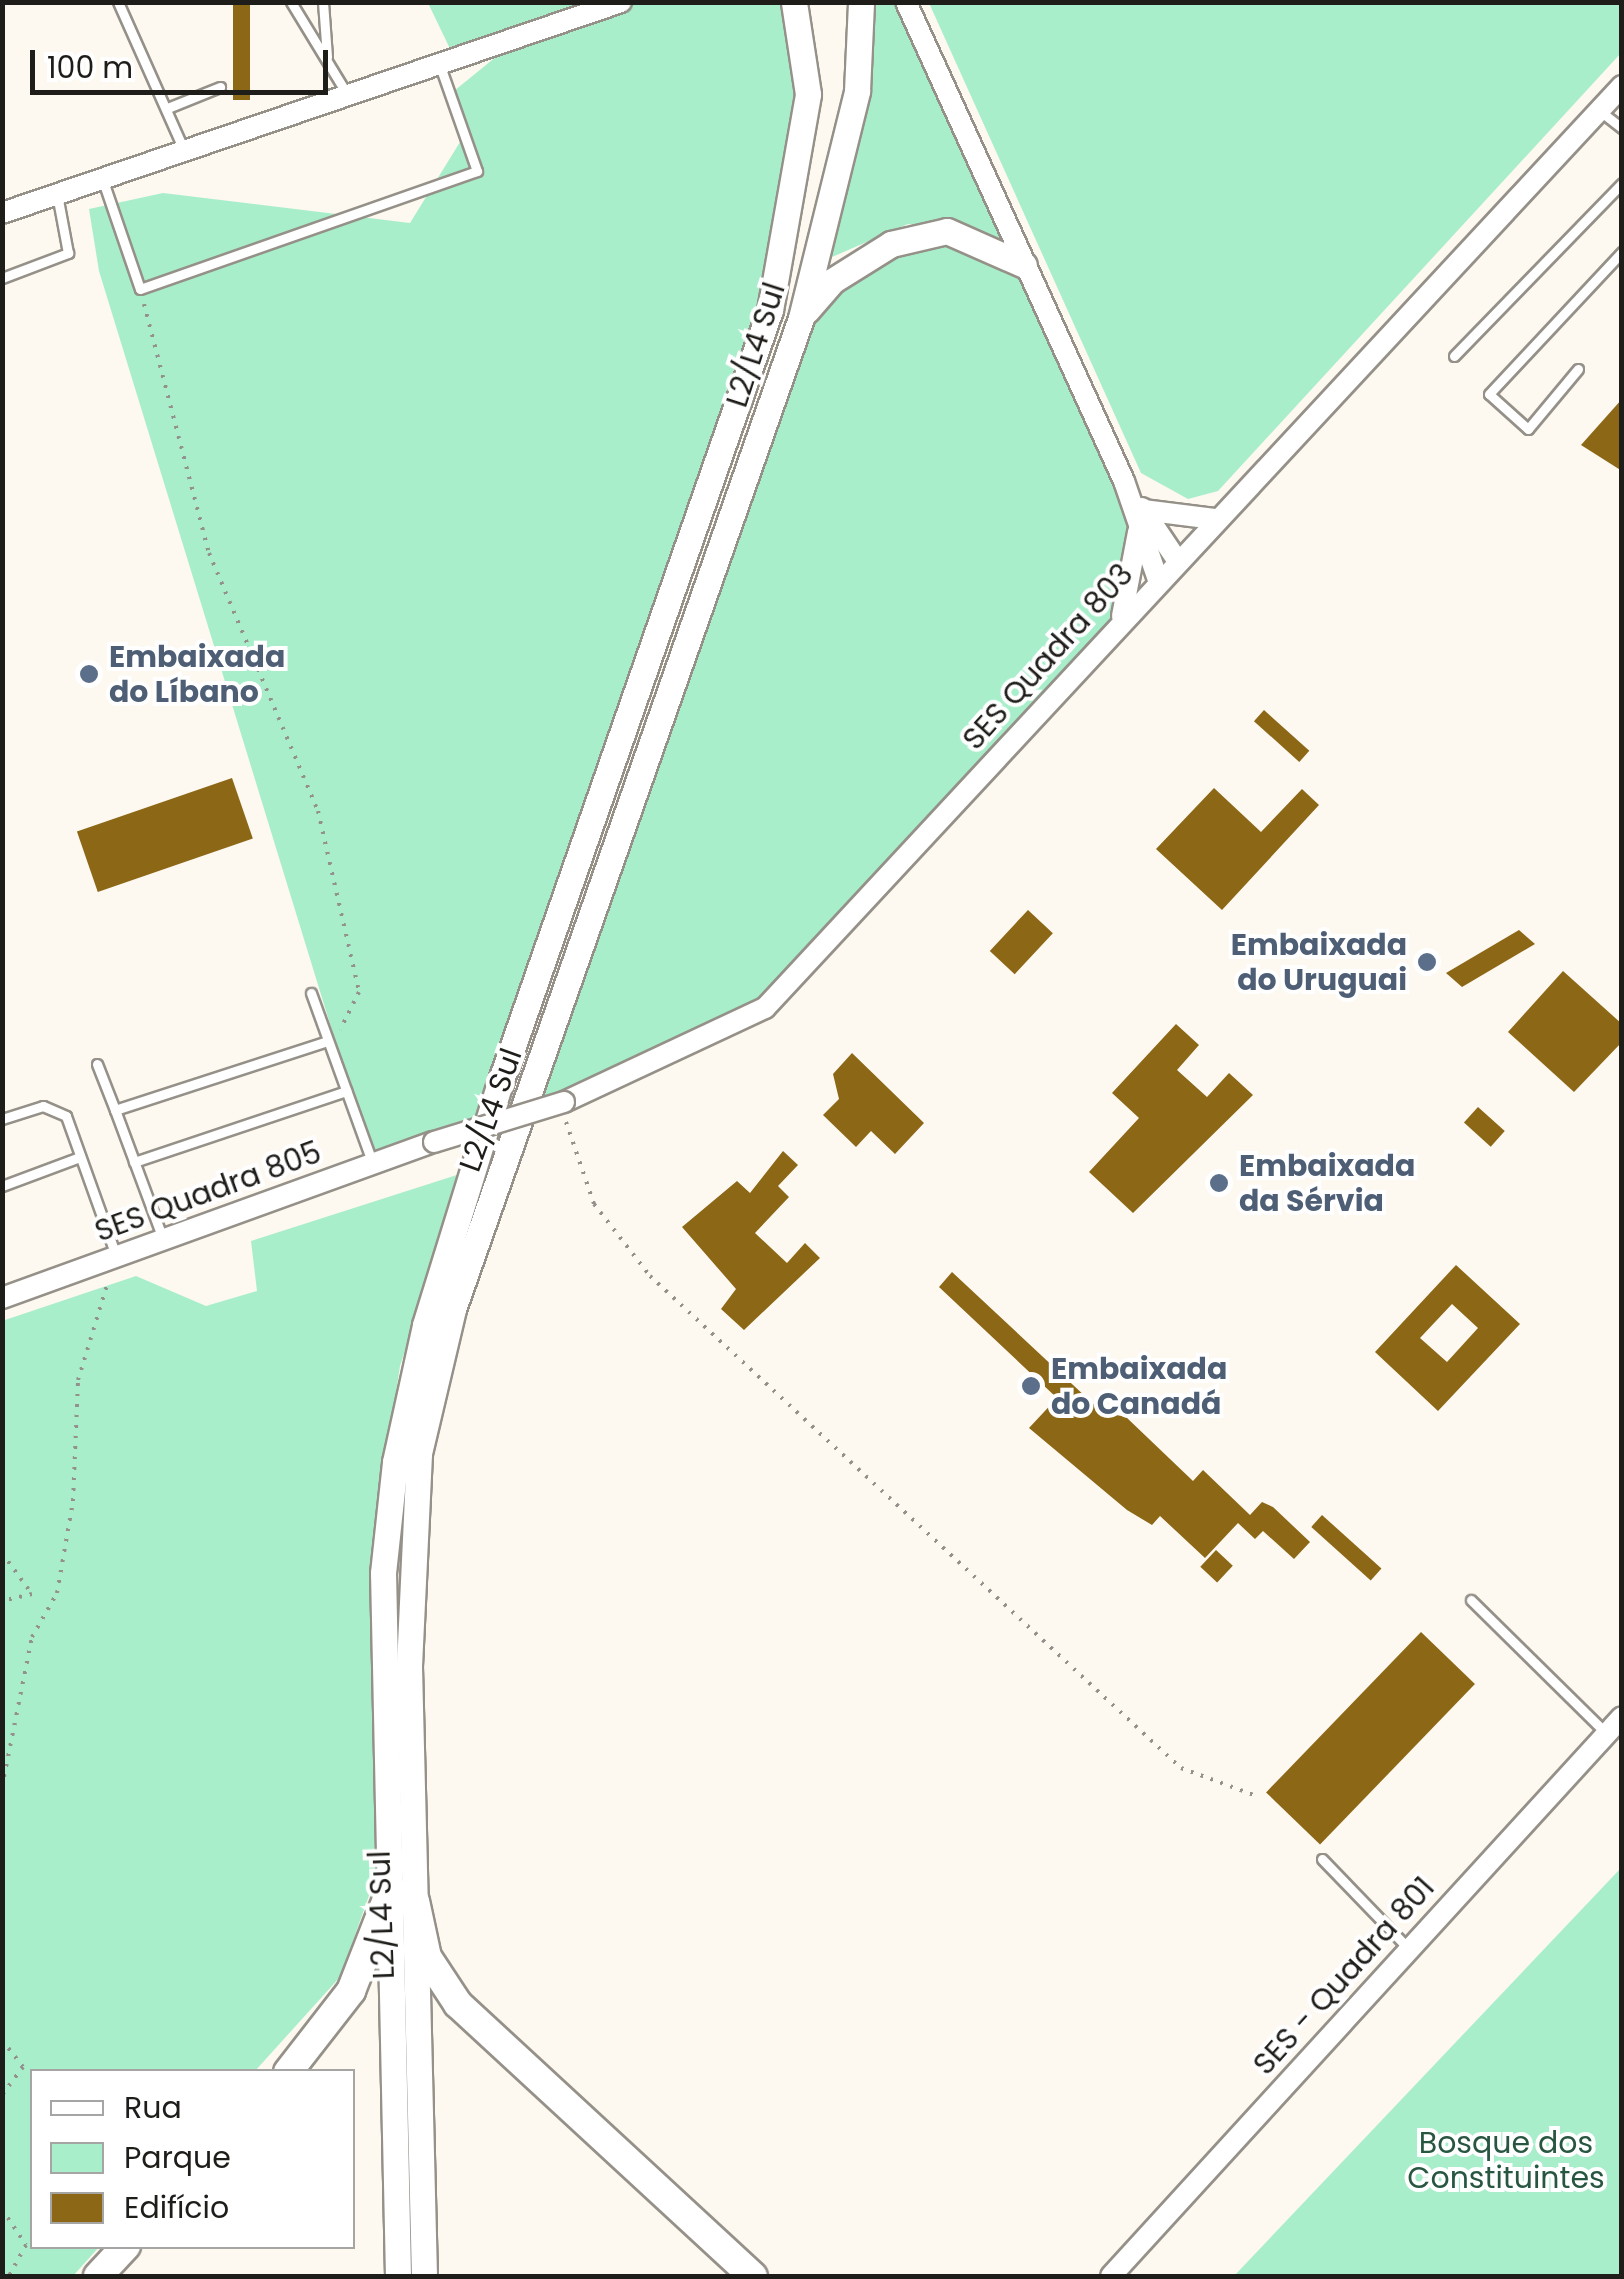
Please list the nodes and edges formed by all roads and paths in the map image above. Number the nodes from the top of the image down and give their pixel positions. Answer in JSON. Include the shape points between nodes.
{"nodes":[{"id":1,"x":118,"y":2,"type":"edge"},
{"id":2,"x":291,"y":2,"type":"edge"},
{"id":3,"x":323,"y":2,"type":"edge"},
{"id":4,"x":621,"y":2,"type":"edge"},
{"id":5,"x":794,"y":2,"type":"edge"},
{"id":6,"x":861,"y":2,"type":"edge"},
{"id":7,"x":906,"y":2,"type":"edge"},
{"id":8,"x":328,"y":59,"type":"junction"},
{"id":9,"x":439,"y":62,"type":"junction"},
{"id":10,"x":1622,"y":86,"type":"edge"},
{"id":11,"x":220,"y":88,"type":"dead end"},
{"id":12,"x":350,"y":98,"type":"junction"},
{"id":13,"x":170,"y":106,"type":"junction"},
{"id":14,"x":1599,"y":110,"type":"junction"},
{"id":15,"x":1620,"y":124,"type":"edge"},
{"id":16,"x":184,"y":150,"type":"junction"},
{"id":17,"x":101,"y":176,"type":"junction"},
{"id":18,"x":1622,"y":184,"type":"edge"},
{"id":19,"x":57,"y":194,"type":"junction"},
{"id":20,"x":2,"y":213,"type":"edge"},
{"id":21,"x":1622,"y":252,"type":"edge"},
{"id":22,"x":1024,"y":264,"type":"junction"},
{"id":23,"x":2,"y":278,"type":"edge"},
{"id":24,"x":140,"y":289,"type":"junction"},
{"id":25,"x":801,"y":318,"type":"junction"},
{"id":26,"x":1454,"y":356,"type":"dead end"},
{"id":27,"x":1578,"y":370,"type":"dead end"},
{"id":28,"x":1141,"y":516,"type":"junction"},
{"id":29,"x":1214,"y":518,"type":"junction"},
{"id":30,"x":1177,"y":560,"type":"junction"},
{"id":31,"x":1158,"y":580,"type":"junction"},
{"id":32,"x":1120,"y":623,"type":"junction"},
{"id":33,"x":311,"y":993,"type":"dead end"},
{"id":34,"x":327,"y":1041,"type":"junction"},
{"id":35,"x":97,"y":1064,"type":"dead end"},
{"id":36,"x":346,"y":1091,"type":"junction"},
{"id":37,"x":564,"y":1102,"type":"junction"},
{"id":38,"x":114,"y":1110,"type":"junction"},
{"id":39,"x":2,"y":1119,"type":"edge"},
{"id":40,"x":434,"y":1142,"type":"joint"},
{"id":41,"x":80,"y":1157,"type":"junction"},
{"id":42,"x":134,"y":1162,"type":"junction"},
{"id":43,"x":373,"y":1164,"type":"junction"},
{"id":44,"x":2,"y":1186,"type":"edge"},
{"id":45,"x":164,"y":1242,"type":"junction"},
{"id":46,"x":116,"y":1258,"type":"junction"},
{"id":47,"x":2,"y":1298,"type":"edge"},
{"id":48,"x":2,"y":1553,"type":"edge"},
{"id":49,"x":1471,"y":1600,"type":"dead end"},
{"id":50,"x":2,"y":1601,"type":"edge"},
{"id":51,"x":1622,"y":1716,"type":"edge"},
{"id":52,"x":1606,"y":1733,"type":"junction"},
{"id":53,"x":2,"y":1787,"type":"edge"},
{"id":54,"x":1254,"y":1795,"type":"dead end"},
{"id":55,"x":1322,"y":1859,"type":"dead end"},
{"id":56,"x":403,"y":1895,"type":"junction"},
{"id":57,"x":1409,"y":1949,"type":"junction"},
{"id":58,"x":2,"y":2040,"type":"edge"},
{"id":59,"x":290,"y":2069,"type":"edge"},
{"id":60,"x":2,"y":2095,"type":"edge"},
{"id":61,"x":2,"y":2208,"type":"edge"},
{"id":62,"x":123,"y":2249,"type":"edge"},
{"id":63,"x":9,"y":2276,"type":"edge"},
{"id":64,"x":98,"y":2276,"type":"edge"},
{"id":65,"x":398,"y":2276,"type":"edge"},
{"id":66,"x":424,"y":2276,"type":"edge"},
{"id":67,"x":753,"y":2276,"type":"edge"},
{"id":68,"x":1112,"y":2276,"type":"edge"}],
"edges":[{"from":1,"to":13,"type":"lane"},
{"from":2,"to":8,"type":"lane"},
{"from":3,"to":8,"type":"lane"},
{"from":4,"to":9,"type":"street"},
{"from":5,"to":56,"type":"main road","name":"L2/L4 Sul","via":[[808,94],[770,310],[500,1083],[410,1383],[383,1573]]},
{"from":6,"to":25,"type":"main road","name":"L2/L4 Sul","via":[[857,91]]},
{"from":7,"to":22,"type":"street"},
{"from":8,"to":12,"type":"lane"},
{"from":9,"to":12,"type":"street"},
{"from":9,"to":24,"type":"lane","via":[[478,170]]},
{"from":10,"to":14,"type":"street","name":"SES Quadra 803"},
{"from":11,"to":13,"type":"lane"},
{"from":12,"to":16,"type":"street"},
{"from":13,"to":16,"type":"lane"},
{"from":14,"to":15,"type":"lane"},
{"from":14,"to":29,"type":"street","name":"SES Quadra 803"},
{"from":16,"to":17,"type":"street"},
{"from":17,"to":19,"type":"street"},
{"from":17,"to":24,"type":"lane"},
{"from":18,"to":26,"type":"lane"},
{"from":19,"to":20,"type":"street"},
{"from":19,"to":23,"type":"lane","via":[[68,252]]},
{"from":21,"to":27,"type":"lane","via":[[1489,394],[1528,428]]},
{"from":22,"to":25,"type":"main road","via":[[947,231],[891,244],[832,281]]},
{"from":22,"to":28,"type":"street"},
{"from":24,"to":34,"type":"path","via":[[209,553],[318,811],[359,992]]},
{"from":25,"to":56,"type":"main road","name":"L2/L4 Sul","via":[[436,1371],[410,1573]]},
{"from":28,"to":29,"type":"street"},
{"from":28,"to":30,"type":"street"},
{"from":28,"to":31,"type":"street"},
{"from":28,"to":32,"type":"street"},
{"from":29,"to":30,"type":"street","name":"SES Quadra 803"},
{"from":30,"to":31,"type":"street","name":"SES Quadra 803"},
{"from":31,"to":32,"type":"street","name":"SES Quadra 803"},
{"from":32,"to":37,"type":"street","name":"SES Quadra 803","via":[[766,1008]]},
{"from":33,"to":34,"type":"lane"},
{"from":34,"to":36,"type":"lane"},
{"from":34,"to":38,"type":"lane"},
{"from":35,"to":38,"type":"lane"},
{"from":36,"to":42,"type":"lane"},
{"from":36,"to":43,"type":"lane"},
{"from":37,"to":40,"type":"street","name":"SES Quadra 803","bridge":true},
{"from":37,"to":54,"type":"path","via":[[571,1156],[594,1204],[650,1276],[1180,1768]]},
{"from":38,"to":42,"type":"lane"},
{"from":39,"to":41,"type":"lane","via":[[56,1108]]},
{"from":40,"to":43,"type":"street","name":"SES Quadra 805"},
{"from":41,"to":44,"type":"lane"},
{"from":41,"to":46,"type":"lane"},
{"from":42,"to":45,"type":"lane"},
{"from":43,"to":45,"type":"street","name":"SES Quadra 805"},
{"from":45,"to":46,"type":"street","name":"SES Quadra 805"},
{"from":46,"to":47,"type":"street","name":"SES Quadra 805"},
{"from":46,"to":53,"type":"path","via":[[78,1380],[74,1502],[57,1594],[32,1637]]},
{"from":48,"to":50,"type":"path","via":[[32,1594]]},
{"from":49,"to":52,"type":"lane"},
{"from":51,"to":52,"type":"street","name":"SES - Quadra 801"},
{"from":52,"to":57,"type":"street","name":"SES - Quadra 801"},
{"from":55,"to":57,"type":"lane"},
{"from":56,"to":59,"type":"highway","via":[[351,1991]]},
{"from":56,"to":65,"type":"main road","name":"L2/L4 Sul"},
{"from":56,"to":66,"type":"main road","name":"L2/L4 Sul"},
{"from":56,"to":67,"type":"highway","via":[[428,1957],[458,2004]]},
{"from":57,"to":68,"type":"street","name":"SES - Quadra 801"},
{"from":58,"to":60,"type":"path","via":[[23,2066]]},
{"from":61,"to":63,"type":"path","via":[[26,2245]]},
{"from":62,"to":64,"type":"highway"}]}
